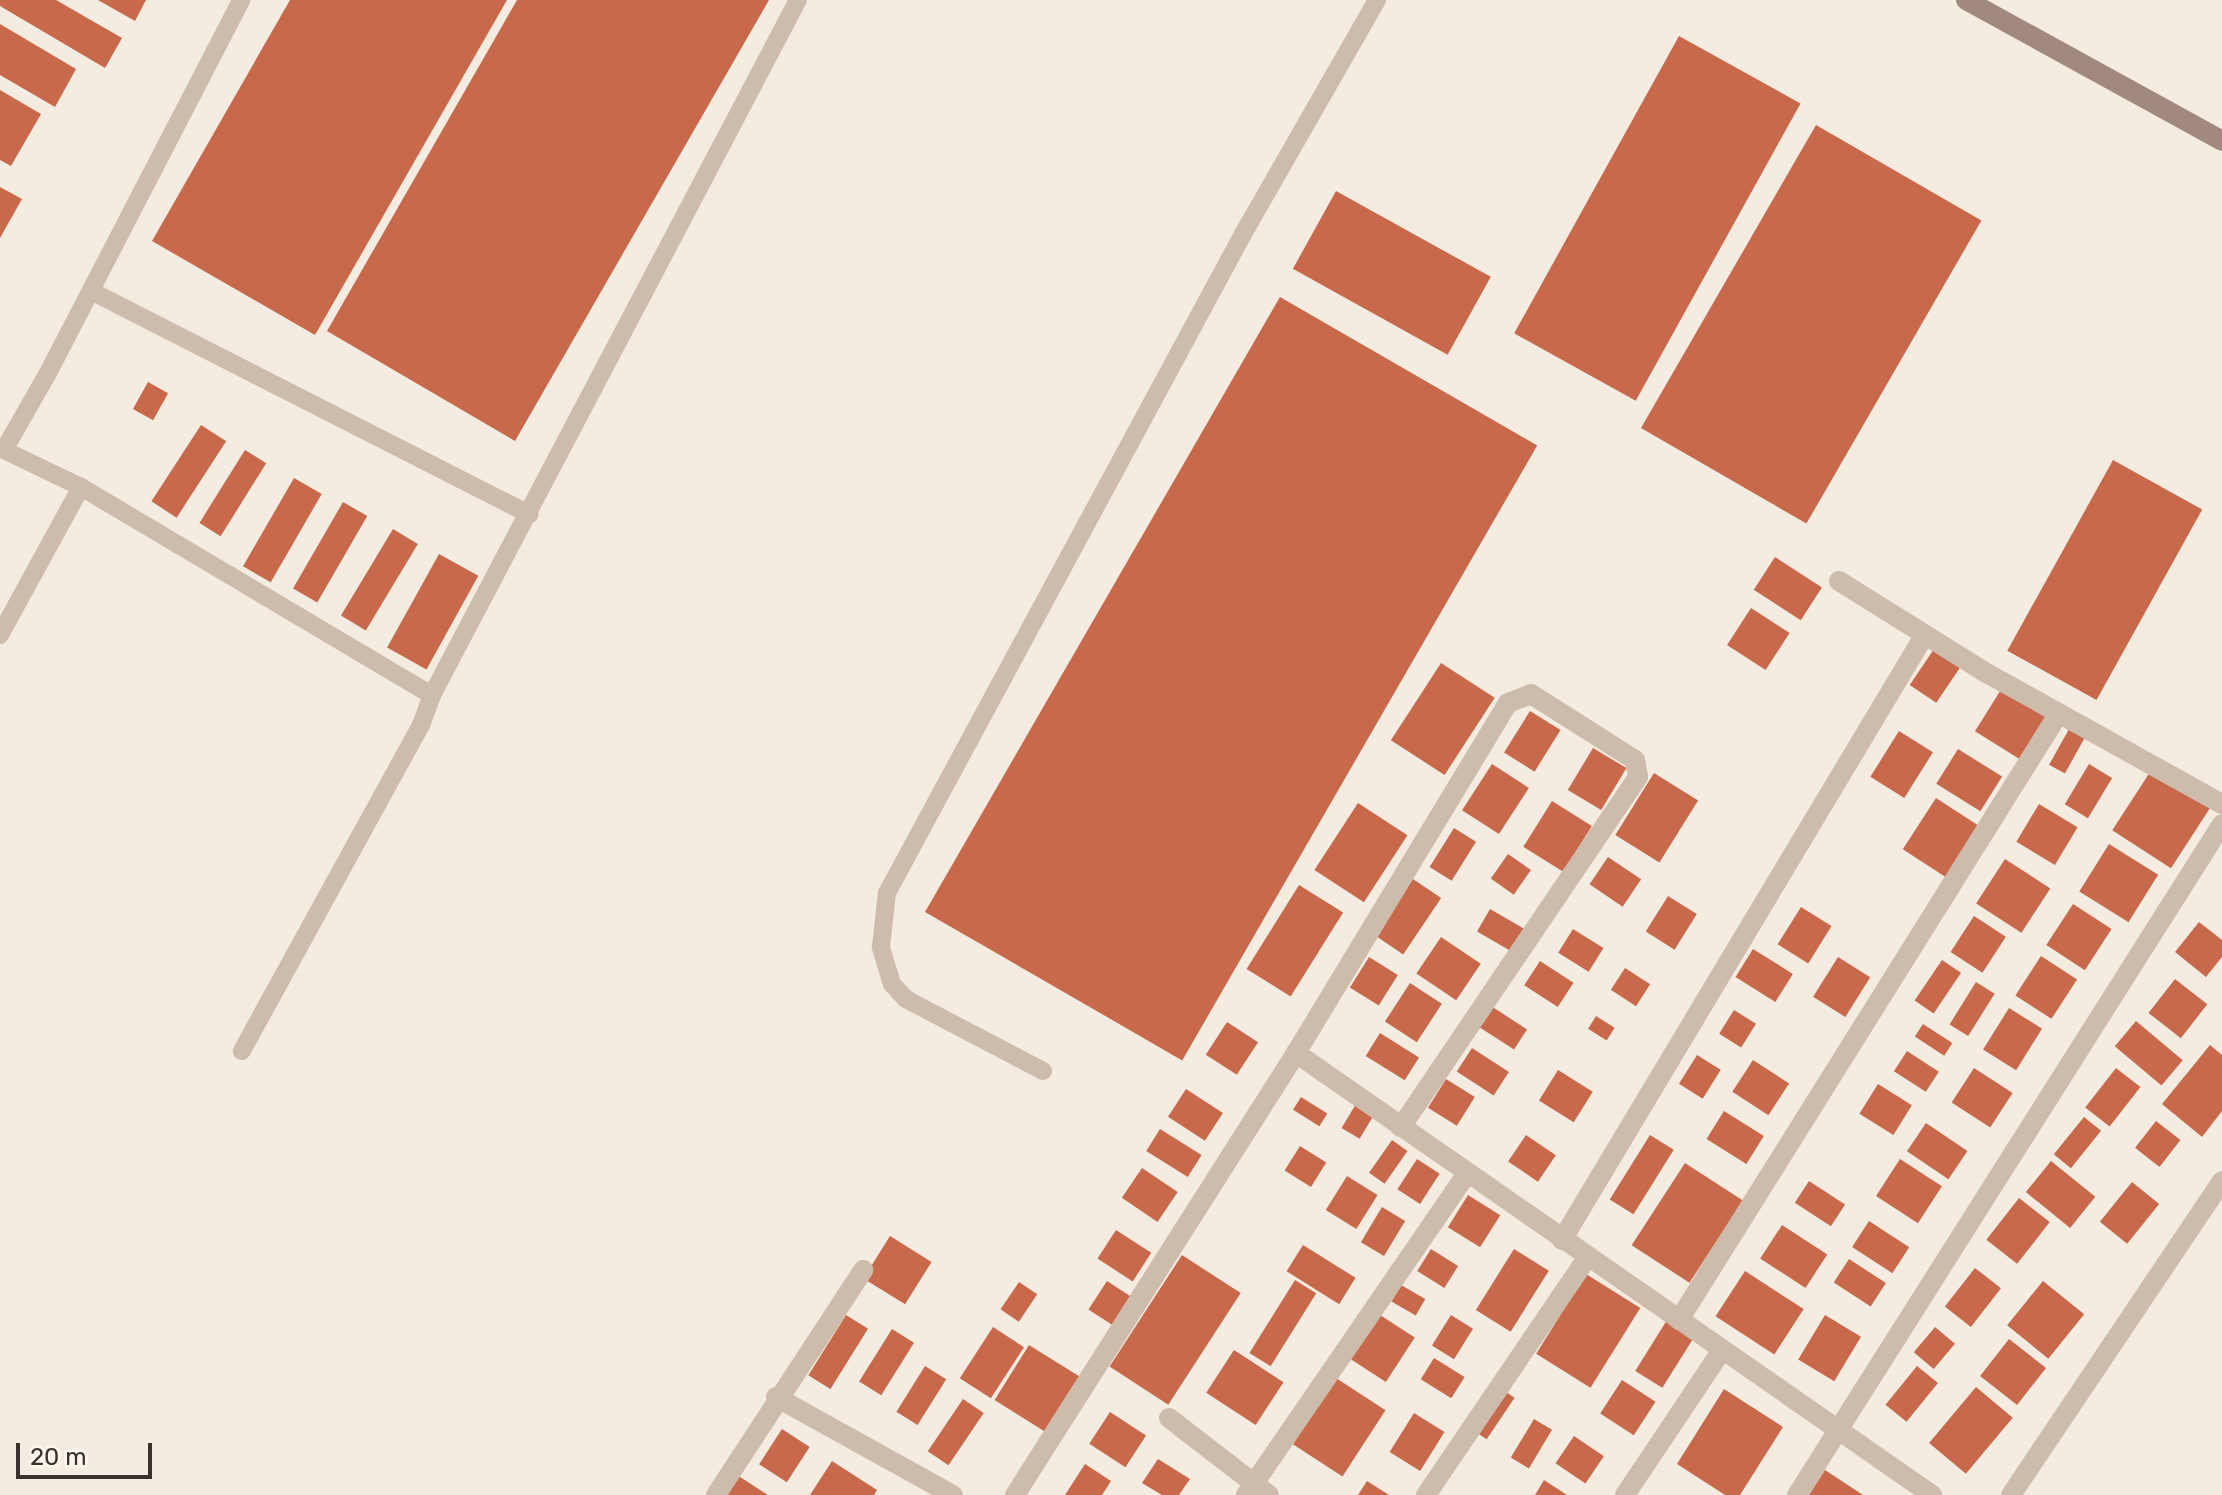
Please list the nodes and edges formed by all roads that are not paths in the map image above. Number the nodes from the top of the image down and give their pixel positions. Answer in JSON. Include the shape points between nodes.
{"nodes":[{"id":1,"x":241,"y":0,"type":"edge"},
{"id":2,"x":798,"y":0,"type":"edge"},
{"id":3,"x":1377,"y":0,"type":"edge"},
{"id":4,"x":1966,"y":0,"type":"edge"},
{"id":5,"x":2222,"y":141,"type":"edge"},
{"id":6,"x":91,"y":291,"type":"junction"},
{"id":7,"x":2,"y":449,"type":"edge"},
{"id":8,"x":81,"y":487,"type":"junction"},
{"id":9,"x":529,"y":514,"type":"junction"},
{"id":10,"x":1839,"y":581,"type":"dead end"},
{"id":11,"x":0,"y":635,"type":"edge"},
{"id":12,"x":1924,"y":636,"type":"junction"},
{"id":13,"x":432,"y":695,"type":"junction"},
{"id":14,"x":2059,"y":713,"type":"junction"},
{"id":15,"x":2222,"y":804,"type":"edge"},
{"id":16,"x":2222,"y":824,"type":"edge"},
{"id":17,"x":242,"y":1051,"type":"dead end"},
{"id":18,"x":1296,"y":1053,"type":"junction"},
{"id":19,"x":1043,"y":1071,"type":"dead end"},
{"id":20,"x":1401,"y":1127,"type":"junction"},
{"id":21,"x":1467,"y":1173,"type":"junction"},
{"id":22,"x":2222,"y":1181,"type":"edge"},
{"id":23,"x":1562,"y":1240,"type":"junction"},
{"id":24,"x":1588,"y":1257,"type":"junction"},
{"id":25,"x":863,"y":1270,"type":"dead end"},
{"id":26,"x":1679,"y":1320,"type":"junction"},
{"id":27,"x":1722,"y":1350,"type":"junction"},
{"id":28,"x":776,"y":1397,"type":"junction"},
{"id":29,"x":1169,"y":1418,"type":"dead end"},
{"id":30,"x":1840,"y":1431,"type":"junction"},
{"id":31,"x":1256,"y":1491,"type":"edge"},
{"id":32,"x":716,"y":1495,"type":"edge"},
{"id":33,"x":953,"y":1495,"type":"edge"},
{"id":34,"x":1015,"y":1495,"type":"edge"},
{"id":35,"x":1426,"y":1495,"type":"edge"},
{"id":36,"x":1625,"y":1495,"type":"edge"},
{"id":37,"x":1797,"y":1495,"type":"edge"},
{"id":38,"x":1932,"y":1495,"type":"edge"},
{"id":39,"x":2011,"y":1495,"type":"edge"}],
"edges":[{"from":1,"to":6,"type":"lane"},
{"from":2,"to":9,"type":"lane"},
{"from":3,"to":19,"type":"lane","via":[[1243,234],[887,893],[881,947],[892,984],[906,999]]},
{"from":4,"to":5,"type":"street"},
{"from":6,"to":7,"type":"lane"},
{"from":6,"to":9,"type":"lane"},
{"from":7,"to":8,"type":"lane"},
{"from":8,"to":11,"type":"lane"},
{"from":8,"to":13,"type":"lane"},
{"from":9,"to":13,"type":"lane"},
{"from":10,"to":12,"type":"street"},
{"from":12,"to":14,"type":"street"},
{"from":12,"to":23,"type":"street"},
{"from":13,"to":17,"type":"lane","via":[[421,725]]},
{"from":14,"to":15,"type":"street"},
{"from":14,"to":26,"type":"street"},
{"from":16,"to":30,"type":"street"},
{"from":18,"to":20,"type":"street"},
{"from":18,"to":20,"type":"street","via":[[1508,703],[1531,694],[1635,760],[1638,777]]},
{"from":18,"to":34,"type":"street"},
{"from":20,"to":21,"type":"street"},
{"from":21,"to":23,"type":"street"},
{"from":21,"to":31,"type":"street"},
{"from":22,"to":39,"type":"street"},
{"from":23,"to":24,"type":"street"},
{"from":24,"to":26,"type":"street"},
{"from":24,"to":35,"type":"street"},
{"from":25,"to":28,"type":"street"},
{"from":26,"to":27,"type":"street"},
{"from":27,"to":30,"type":"street"},
{"from":27,"to":36,"type":"street"},
{"from":28,"to":32,"type":"street"},
{"from":28,"to":33,"type":"street"},
{"from":29,"to":31,"type":"street"},
{"from":30,"to":37,"type":"street"},
{"from":30,"to":38,"type":"street"}]}
